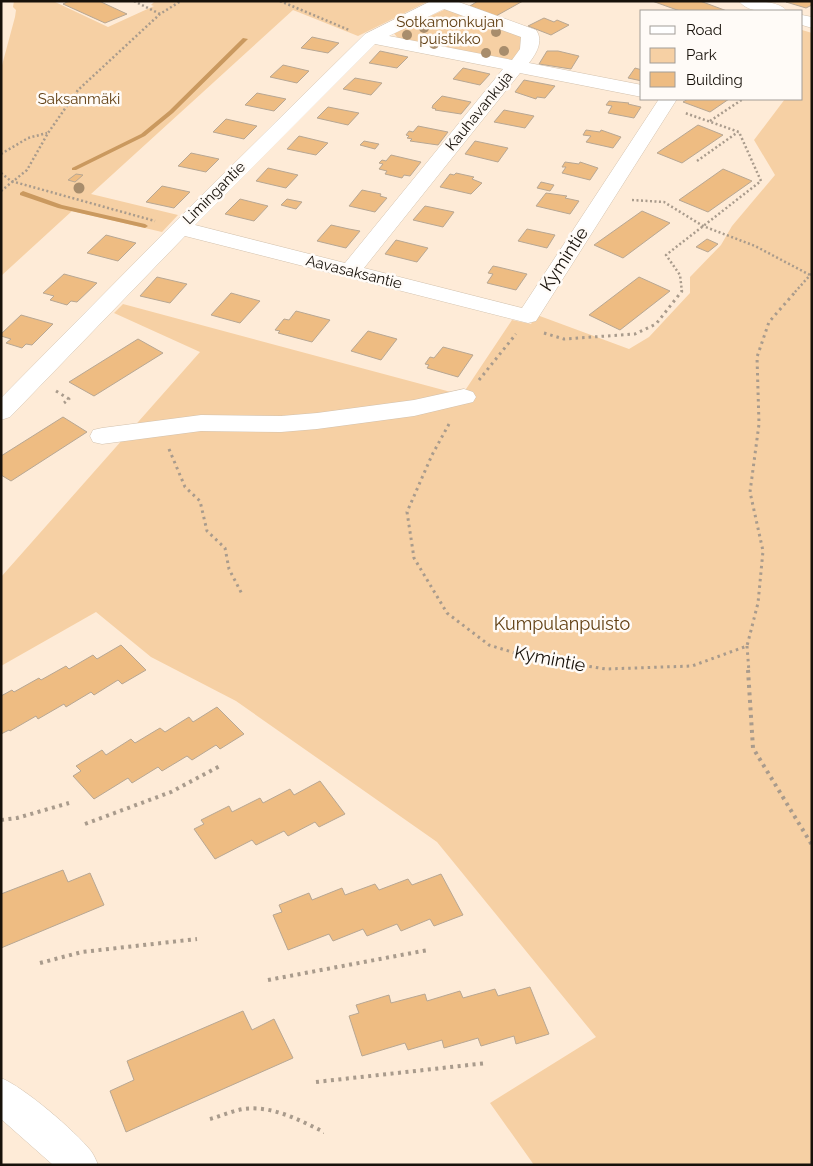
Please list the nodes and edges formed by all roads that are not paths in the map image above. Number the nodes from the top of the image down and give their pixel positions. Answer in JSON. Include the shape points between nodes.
{"nodes":[{"id":1,"x":444,"y":2,"type":"edge"},
{"id":2,"x":756,"y":5,"type":"edge"},
{"id":3,"x":774,"y":10,"type":"edge"},
{"id":4,"x":370,"y":38,"type":"junction"},
{"id":5,"x":515,"y":67,"type":"junction"},
{"id":6,"x":640,"y":91,"type":"edge"},
{"id":7,"x":666,"y":102,"type":"edge"},
{"id":8,"x":180,"y":228,"type":"junction"},
{"id":9,"x":350,"y":271,"type":"junction"},
{"id":10,"x":528,"y":316,"type":"joint"},
{"id":11,"x":464,"y":397,"type":"road end"},
{"id":12,"x":1,"y":412,"type":"edge"},
{"id":13,"x":102,"y":436,"type":"dead end"},
{"id":14,"x":1,"y":1095,"type":"edge"},
{"id":15,"x":79,"y":1165,"type":"edge"}],
"edges":[{"from":1,"to":4,"type":"street","name":"Limingantie"},
{"from":1,"to":5,"type":"street","via":[[530,34],[531,45],[524,60]]},
{"from":2,"to":3,"type":"street"},
{"from":4,"to":5,"type":"street","name":"Kauhavankuja"},
{"from":4,"to":8,"type":"street","name":"Limingantie"},
{"from":5,"to":6,"type":"street"},
{"from":5,"to":9,"type":"street","name":"Kauhavankuja"},
{"from":7,"to":10,"type":"street","name":"Kymintie"},
{"from":8,"to":9,"type":"street","name":"Aavasaksantie"},
{"from":8,"to":12,"type":"street","name":"Limingantie"},
{"from":9,"to":10,"type":"street","name":"Aavasaksantie"},
{"from":11,"to":13,"type":"street","via":[[414,408],[317,421],[201,423]]},
{"from":14,"to":15,"type":"street"}]}
